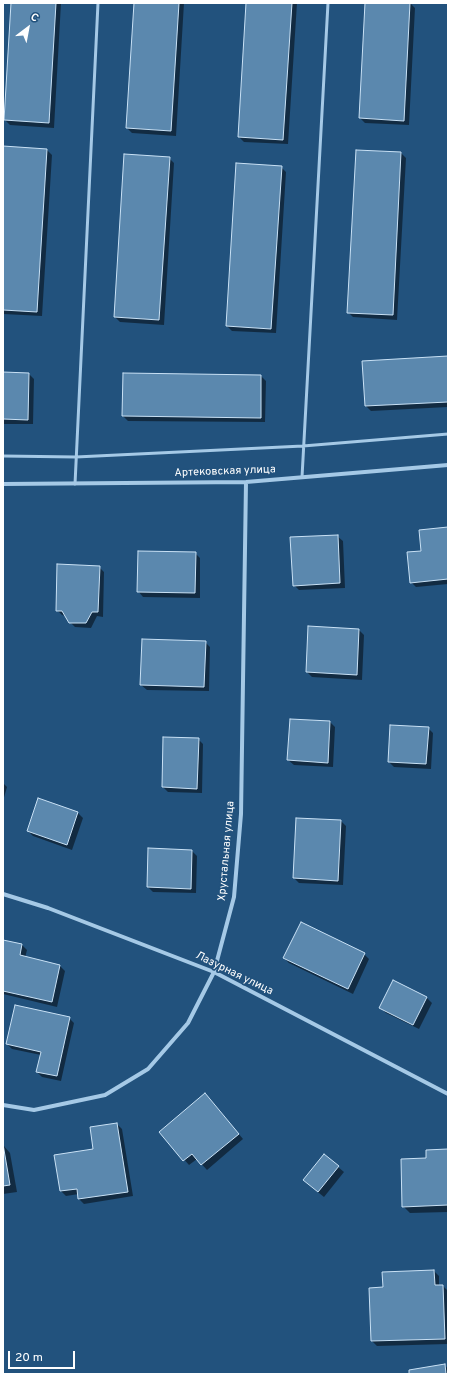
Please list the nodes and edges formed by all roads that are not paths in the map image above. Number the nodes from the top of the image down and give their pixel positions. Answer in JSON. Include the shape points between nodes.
{"nodes":[{"id":1,"x":98,"y":3,"type":"edge"},
{"id":2,"x":328,"y":3,"type":"edge"},
{"id":3,"x":448,"y":434,"type":"edge"},
{"id":4,"x":303,"y":446,"type":"junction"},
{"id":5,"x":3,"y":456,"type":"edge"},
{"id":6,"x":76,"y":457,"type":"junction"},
{"id":7,"x":448,"y":465,"type":"edge"},
{"id":8,"x":302,"y":477,"type":"junction"},
{"id":9,"x":246,"y":482,"type":"junction"},
{"id":10,"x":3,"y":484,"type":"edge"},
{"id":11,"x":75,"y":484,"type":"junction"},
{"id":12,"x":3,"y":894,"type":"edge"},
{"id":13,"x":214,"y":972,"type":"junction"},
{"id":14,"x":448,"y":1094,"type":"edge"},
{"id":15,"x":3,"y":1105,"type":"edge"}],
"edges":[{"from":1,"to":6,"type":"lane"},
{"from":2,"to":4,"type":"lane"},
{"from":3,"to":4,"type":"lane"},
{"from":4,"to":6,"type":"lane"},
{"from":4,"to":8,"type":"lane"},
{"from":5,"to":6,"type":"lane"},
{"from":6,"to":11,"type":"lane"},
{"from":7,"to":8,"type":"street","name":"Артековская улица"},
{"from":8,"to":9,"type":"street","name":"Артековская улица"},
{"from":9,"to":11,"type":"street","name":"Артековская улица"},
{"from":9,"to":13,"type":"street","name":"Хрустальная улица","via":[[241,814],[234,898]]},
{"from":10,"to":11,"type":"street","name":"Артековская улица"},
{"from":12,"to":13,"type":"street","name":"Лазурная улица","via":[[48,908]]},
{"from":13,"to":14,"type":"street","name":"Лазурная улица"},
{"from":13,"to":15,"type":"street","name":"Хрустальная улица","via":[[188,1023],[148,1069],[105,1095],[34,1110]]}]}
